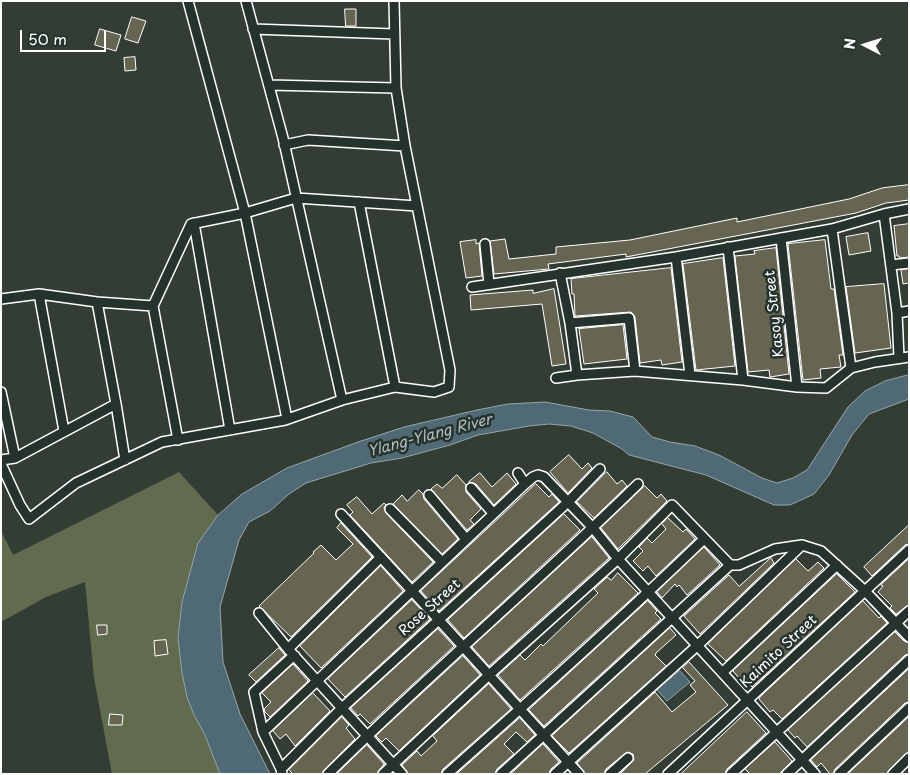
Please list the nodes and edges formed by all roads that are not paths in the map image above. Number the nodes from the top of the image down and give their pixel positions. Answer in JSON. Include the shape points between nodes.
{"nodes":[{"id":1,"x":188,"y":1,"type":"edge"},
{"id":2,"x":246,"y":1,"type":"edge"},
{"id":3,"x":394,"y":1,"type":"edge"},
{"id":4,"x":253,"y":29,"type":"junction"},
{"id":5,"x":394,"y":34,"type":"junction"},
{"id":6,"x":268,"y":85,"type":"junction"},
{"id":7,"x":396,"y":88,"type":"junction"},
{"id":8,"x":284,"y":145,"type":"junction"},
{"id":9,"x":405,"y":146,"type":"junction"},
{"id":10,"x":296,"y":198,"type":"junction"},
{"id":11,"x":359,"y":202,"type":"junction"},
{"id":12,"x":417,"y":206,"type":"junction"},
{"id":13,"x":909,"y":209,"type":"edge"},
{"id":14,"x":245,"y":212,"type":"junction"},
{"id":15,"x":884,"y":214,"type":"junction"},
{"id":16,"x":194,"y":223,"type":"junction"},
{"id":17,"x":832,"y":229,"type":"junction"},
{"id":18,"x":781,"y":238,"type":"junction"},
{"id":19,"x":485,"y":244,"type":"dead end"},
{"id":20,"x":728,"y":247,"type":"junction"},
{"id":21,"x":676,"y":257,"type":"junction"},
{"id":22,"x":909,"y":262,"type":"edge"},
{"id":23,"x":891,"y":265,"type":"junction"},
{"id":24,"x":560,"y":273,"type":"junction"},
{"id":25,"x":489,"y":284,"type":"junction"},
{"id":26,"x":472,"y":287,"type":"dead end"},
{"id":27,"x":39,"y":294,"type":"junction"},
{"id":28,"x":1,"y":299,"type":"edge"},
{"id":29,"x":97,"y":302,"type":"junction"},
{"id":30,"x":153,"y":306,"type":"junction"},
{"id":31,"x":909,"y":311,"type":"edge"},
{"id":32,"x":897,"y":313,"type":"junction"},
{"id":33,"x":570,"y":323,"type":"junction"},
{"id":34,"x":904,"y":358,"type":"edge"},
{"id":35,"x":851,"y":368,"type":"junction"},
{"id":36,"x":636,"y":371,"type":"junction"},
{"id":37,"x":577,"y":374,"type":"junction"},
{"id":38,"x":690,"y":376,"type":"junction"},
{"id":39,"x":556,"y":378,"type":"dead end"},
{"id":40,"x":743,"y":380,"type":"junction"},
{"id":41,"x":798,"y":387,"type":"junction"},
{"id":42,"x":394,"y":388,"type":"junction"},
{"id":43,"x":1,"y":392,"type":"edge"},
{"id":44,"x":342,"y":400,"type":"junction"},
{"id":45,"x":116,"y":404,"type":"junction"},
{"id":46,"x":287,"y":419,"type":"junction"},
{"id":47,"x":230,"y":430,"type":"junction"},
{"id":48,"x":64,"y":431,"type":"junction"},
{"id":49,"x":178,"y":440,"type":"junction"},
{"id":50,"x":14,"y":458,"type":"junction"},
{"id":51,"x":125,"y":460,"type":"junction"},
{"id":52,"x":1,"y":462,"type":"edge"},
{"id":53,"x":600,"y":469,"type":"dead end"},
{"id":54,"x":518,"y":473,"type":"dead end"},
{"id":55,"x":525,"y":484,"type":"junction"},
{"id":56,"x":638,"y":484,"type":"dead end"},
{"id":57,"x":471,"y":488,"type":"dead end"},
{"id":58,"x":429,"y":495,"type":"dead end"},
{"id":59,"x":568,"y":502,"type":"junction"},
{"id":60,"x":390,"y":509,"type":"dead end"},
{"id":61,"x":493,"y":513,"type":"junction"},
{"id":62,"x":341,"y":514,"type":"dead end"},
{"id":63,"x":593,"y":528,"type":"junction"},
{"id":64,"x":466,"y":539,"type":"junction"},
{"id":65,"x":704,"y":539,"type":"junction"},
{"id":66,"x":802,"y":545,"type":"junction"},
{"id":67,"x":909,"y":550,"type":"edge"},
{"id":68,"x":381,"y":558,"type":"junction"},
{"id":69,"x":618,"y":559,"type":"junction"},
{"id":70,"x":442,"y":562,"type":"junction"},
{"id":71,"x":730,"y":565,"type":"junction"},
{"id":72,"x":836,"y":565,"type":"junction"},
{"id":73,"x":864,"y":590,"type":"junction"},
{"id":74,"x":411,"y":591,"type":"junction"},
{"id":75,"x":650,"y":592,"type":"junction"},
{"id":76,"x":909,"y":611,"type":"edge"},
{"id":77,"x":258,"y":613,"type":"dead end"},
{"id":78,"x":673,"y":618,"type":"junction"},
{"id":79,"x":438,"y":619,"type":"junction"},
{"id":80,"x":895,"y":623,"type":"junction"},
{"id":81,"x":909,"y":637,"type":"edge"},
{"id":82,"x":698,"y":645,"type":"junction"},
{"id":83,"x":462,"y":646,"type":"junction"},
{"id":84,"x":292,"y":652,"type":"junction"},
{"id":85,"x":909,"y":660,"type":"edge"},
{"id":86,"x":723,"y":672,"type":"junction"},
{"id":87,"x":489,"y":675,"type":"junction"},
{"id":88,"x":319,"y":680,"type":"junction"},
{"id":89,"x":748,"y":700,"type":"junction"},
{"id":90,"x":342,"y":708,"type":"junction"},
{"id":91,"x":909,"y":708,"type":"edge"},
{"id":92,"x":521,"y":709,"type":"junction"},
{"id":93,"x":263,"y":732,"type":"junction"},
{"id":94,"x":778,"y":732,"type":"junction"},
{"id":95,"x":544,"y":734,"type":"junction"},
{"id":96,"x":367,"y":736,"type":"junction"},
{"id":97,"x":628,"y":758,"type":"dead end"},
{"id":98,"x":909,"y":758,"type":"edge"},
{"id":99,"x":803,"y":760,"type":"junction"},
{"id":100,"x":568,"y":762,"type":"junction"},
{"id":101,"x":392,"y":765,"type":"junction"},
{"id":102,"x":282,"y":771,"type":"edge"},
{"id":103,"x":328,"y":774,"type":"edge"},
{"id":104,"x":383,"y":774,"type":"edge"},
{"id":105,"x":402,"y":774,"type":"edge"},
{"id":106,"x":447,"y":774,"type":"edge"},
{"id":107,"x":501,"y":774,"type":"edge"},
{"id":108,"x":555,"y":774,"type":"edge"},
{"id":109,"x":579,"y":774,"type":"edge"},
{"id":110,"x":610,"y":774,"type":"edge"},
{"id":111,"x":668,"y":774,"type":"edge"},
{"id":112,"x":731,"y":774,"type":"edge"},
{"id":113,"x":787,"y":774,"type":"edge"},
{"id":114,"x":815,"y":774,"type":"edge"},
{"id":115,"x":839,"y":774,"type":"edge"},
{"id":116,"x":892,"y":774,"type":"edge"}],
"edges":[{"from":1,"to":14,"type":"street"},
{"from":2,"to":4,"type":"street"},
{"from":3,"to":5,"type":"street"},
{"from":4,"to":5,"type":"street"},
{"from":4,"to":6,"type":"street"},
{"from":5,"to":7,"type":"street"},
{"from":6,"to":7,"type":"street"},
{"from":6,"to":8,"type":"street"},
{"from":7,"to":9,"type":"street"},
{"from":8,"to":9,"type":"street","via":[[308,140]]},
{"from":8,"to":10,"type":"street"},
{"from":9,"to":12,"type":"street"},
{"from":10,"to":11,"type":"street"},
{"from":10,"to":14,"type":"street"},
{"from":10,"to":44,"type":"street"},
{"from":11,"to":12,"type":"street"},
{"from":11,"to":42,"type":"street"},
{"from":12,"to":42,"type":"street","via":[[450,370],[449,387],[434,392]]},
{"from":13,"to":15,"type":"street"},
{"from":14,"to":16,"type":"street"},
{"from":14,"to":46,"type":"street"},
{"from":15,"to":17,"type":"street"},
{"from":15,"to":23,"type":"street"},
{"from":16,"to":30,"type":"street"},
{"from":16,"to":47,"type":"street"},
{"from":17,"to":18,"type":"street"},
{"from":17,"to":35,"type":"street"},
{"from":18,"to":20,"type":"street"},
{"from":18,"to":41,"type":"street","name":"Kasoy Street"},
{"from":19,"to":25,"type":"street"},
{"from":20,"to":21,"type":"street"},
{"from":20,"to":40,"type":"street"},
{"from":21,"to":24,"type":"street"},
{"from":21,"to":38,"type":"street"},
{"from":22,"to":23,"type":"street"},
{"from":23,"to":32,"type":"street"},
{"from":24,"to":25,"type":"street"},
{"from":24,"to":33,"type":"street"},
{"from":25,"to":26,"type":"street"},
{"from":27,"to":28,"type":"street"},
{"from":27,"to":29,"type":"street"},
{"from":27,"to":48,"type":"street"},
{"from":29,"to":30,"type":"street"},
{"from":29,"to":45,"type":"street"},
{"from":30,"to":49,"type":"street"},
{"from":31,"to":32,"type":"street"},
{"from":32,"to":34,"type":"street"},
{"from":33,"to":36,"type":"street","via":[[630,318]]},
{"from":33,"to":37,"type":"street"},
{"from":34,"to":35,"type":"street"},
{"from":35,"to":41,"type":"street","via":[[826,388]]},
{"from":36,"to":37,"type":"street"},
{"from":36,"to":38,"type":"street"},
{"from":37,"to":39,"type":"street"},
{"from":38,"to":40,"type":"street"},
{"from":40,"to":41,"type":"street"},
{"from":42,"to":44,"type":"street"},
{"from":43,"to":50,"type":"street"},
{"from":44,"to":46,"type":"street"},
{"from":45,"to":48,"type":"street"},
{"from":45,"to":51,"type":"street"},
{"from":46,"to":47,"type":"street"},
{"from":47,"to":49,"type":"street"},
{"from":48,"to":50,"type":"street"},
{"from":49,"to":51,"type":"street","via":[[162,442]]},
{"from":50,"to":52,"type":"street"},
{"from":51,"to":52,"type":"street","via":[[76,483],[29,518]]},
{"from":53,"to":59,"type":"street","name":"Rose Street"},
{"from":54,"to":55,"type":"street"},
{"from":55,"to":59,"type":"street","via":[[538,475],[544,477]]},
{"from":55,"to":61,"type":"street"},
{"from":56,"to":63,"type":"street"},
{"from":57,"to":61,"type":"street"},
{"from":58,"to":64,"type":"street"},
{"from":59,"to":63,"type":"street"},
{"from":59,"to":79,"type":"street","name":"Rose Street"},
{"from":60,"to":70,"type":"street"},
{"from":61,"to":64,"type":"street"},
{"from":62,"to":68,"type":"street"},
{"from":63,"to":69,"type":"street"},
{"from":63,"to":83,"type":"street"},
{"from":64,"to":70,"type":"street"},
{"from":65,"to":69,"type":"street","via":[[672,505]]},
{"from":65,"to":71,"type":"street"},
{"from":65,"to":75,"type":"street"},
{"from":66,"to":71,"type":"street","via":[[774,549],[739,565]]},
{"from":66,"to":72,"type":"street","via":[[821,551]]},
{"from":66,"to":82,"type":"street"},
{"from":67,"to":73,"type":"street","name":"Kaimito Street"},
{"from":68,"to":74,"type":"street"},
{"from":68,"to":84,"type":"street"},
{"from":69,"to":75,"type":"street"},
{"from":69,"to":87,"type":"street"},
{"from":70,"to":74,"type":"street"},
{"from":71,"to":78,"type":"street"},
{"from":72,"to":73,"type":"street"},
{"from":72,"to":86,"type":"street"},
{"from":73,"to":80,"type":"street"},
{"from":73,"to":89,"type":"street","name":"Kaimito Street"},
{"from":74,"to":79,"type":"street"},
{"from":74,"to":88,"type":"street"},
{"from":75,"to":78,"type":"street"},
{"from":75,"to":92,"type":"street"},
{"from":76,"to":80,"type":"street"},
{"from":77,"to":84,"type":"street"},
{"from":78,"to":82,"type":"street"},
{"from":78,"to":95,"type":"street"},
{"from":79,"to":83,"type":"street"},
{"from":79,"to":90,"type":"street","name":"Rose Street"},
{"from":80,"to":81,"type":"street"},
{"from":80,"to":94,"type":"street"},
{"from":82,"to":86,"type":"street"},
{"from":82,"to":100,"type":"street"},
{"from":83,"to":87,"type":"street"},
{"from":83,"to":96,"type":"street"},
{"from":84,"to":88,"type":"street"},
{"from":84,"to":93,"type":"street","via":[[291,658],[254,692]]},
{"from":85,"to":99,"type":"street"},
{"from":86,"to":89,"type":"street"},
{"from":87,"to":92,"type":"street"},
{"from":87,"to":101,"type":"street"},
{"from":88,"to":90,"type":"street"},
{"from":88,"to":93,"type":"street"},
{"from":89,"to":94,"type":"street"},
{"from":89,"to":111,"type":"street","name":"Kaimito Street"},
{"from":90,"to":96,"type":"street"},
{"from":90,"to":102,"type":"street","name":"Rose Street"},
{"from":91,"to":115,"type":"street"},
{"from":92,"to":95,"type":"street"},
{"from":92,"to":106,"type":"street"},
{"from":93,"to":102,"type":"street"},
{"from":94,"to":99,"type":"street"},
{"from":94,"to":112,"type":"street"},
{"from":95,"to":100,"type":"street"},
{"from":95,"to":107,"type":"street"},
{"from":96,"to":101,"type":"street"},
{"from":96,"to":103,"type":"street"},
{"from":97,"to":110,"type":"street"},
{"from":98,"to":116,"type":"street"},
{"from":99,"to":113,"type":"street"},
{"from":99,"to":114,"type":"street"},
{"from":100,"to":108,"type":"street"},
{"from":100,"to":109,"type":"street"},
{"from":101,"to":104,"type":"street"},
{"from":101,"to":105,"type":"street"}]}
